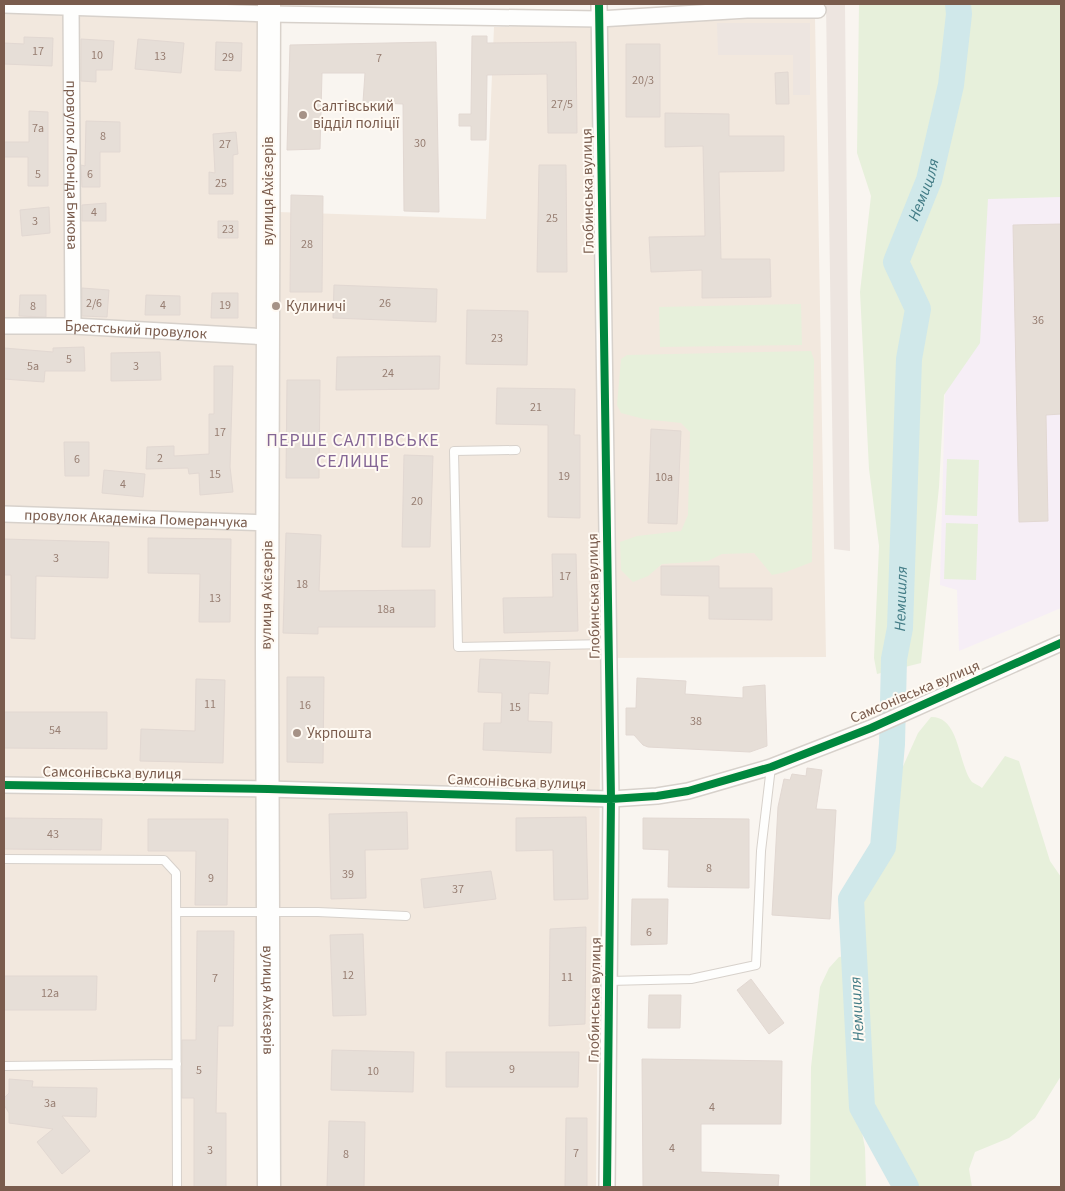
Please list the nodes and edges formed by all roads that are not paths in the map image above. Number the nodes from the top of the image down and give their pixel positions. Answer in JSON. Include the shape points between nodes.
{"nodes":[{"id":1,"x":4,"y":5,"type":"edge"},
{"id":2,"x":70,"y":6,"type":"edge"},
{"id":3,"x":718,"y":8,"type":"edge"},
{"id":4,"x":269,"y":9,"type":"edge"},
{"id":5,"x":818,"y":10,"type":"dead end"},
{"id":6,"x":599,"y":11,"type":"edge"},
{"id":7,"x":4,"y":326,"type":"edge"},
{"id":8,"x":73,"y":326,"type":"junction"},
{"id":9,"x":268,"y":337,"type":"junction"},
{"id":10,"x":516,"y":450,"type":"dead end"},
{"id":11,"x":4,"y":514,"type":"edge"},
{"id":12,"x":268,"y":523,"type":"junction"},
{"id":13,"x":1061,"y":643,"type":"edge"},
{"id":14,"x":608,"y":644,"type":"junction"},
{"id":15,"x":771,"y":766,"type":"junction"},
{"id":16,"x":4,"y":785,"type":"edge"},
{"id":17,"x":268,"y":788,"type":"junction"},
{"id":18,"x":611,"y":799,"type":"junction"},
{"id":19,"x":4,"y":859,"type":"edge"},
{"id":20,"x":269,"y":911,"type":"junction"},
{"id":21,"x":177,"y":912,"type":"junction"},
{"id":22,"x":406,"y":916,"type":"dead end"},
{"id":23,"x":609,"y":981,"type":"junction"},
{"id":24,"x":177,"y":1064,"type":"junction"},
{"id":25,"x":4,"y":1066,"type":"edge"},
{"id":26,"x":177,"y":1187,"type":"edge"},
{"id":27,"x":269,"y":1187,"type":"edge"},
{"id":28,"x":607,"y":1187,"type":"edge"}],
"edges":[{"from":1,"to":2,"type":"street"},
{"from":2,"to":4,"type":"street"},
{"from":2,"to":8,"type":"street","name":"провулок Леоніда Бикова"},
{"from":3,"to":5,"type":"street"},
{"from":3,"to":6,"type":"street"},
{"from":4,"to":6,"type":"street"},
{"from":4,"to":9,"type":"main road","name":"вулиця Ахієзерів"},
{"from":6,"to":14,"type":"street","name":"Глобинська вулиця"},
{"from":7,"to":8,"type":"street","name":"Брестський провулок"},
{"from":8,"to":9,"type":"street","name":"Брестський провулок"},
{"from":9,"to":12,"type":"main road","name":"вулиця Ахієзерів"},
{"from":10,"to":14,"type":"lane","via":[[454,451],[458,647]]},
{"from":11,"to":12,"type":"street","name":"провулок Академіка Померанчука"},
{"from":12,"to":17,"type":"main road","name":"вулиця Ахієзерів"},
{"from":13,"to":15,"type":"street","name":"Самсонівська вулиця","via":[[871,728]]},
{"from":14,"to":18,"type":"street","name":"Глобинська вулиця"},
{"from":15,"to":18,"type":"street","name":"Самсонівська вулиця","via":[[688,790]]},
{"from":15,"to":23,"type":"lane","via":[[761,851],[756,965],[691,979]]},
{"from":16,"to":17,"type":"street","name":"Самсонівська вулиця"},
{"from":17,"to":18,"type":"street","name":"Самсонівська вулиця"},
{"from":17,"to":20,"type":"main road","name":"вулиця Ахієзерів"},
{"from":18,"to":23,"type":"street","name":"Глобинська вулиця"},
{"from":19,"to":21,"type":"lane","via":[[164,860],[176,873]]},
{"from":20,"to":21,"type":"lane"},
{"from":20,"to":22,"type":"lane"},
{"from":20,"to":27,"type":"main road","name":"вулиця Ахієзерів"},
{"from":21,"to":24,"type":"lane"},
{"from":23,"to":28,"type":"street","name":"Глобинська вулиця"},
{"from":24,"to":25,"type":"lane"},
{"from":24,"to":26,"type":"lane"}]}
